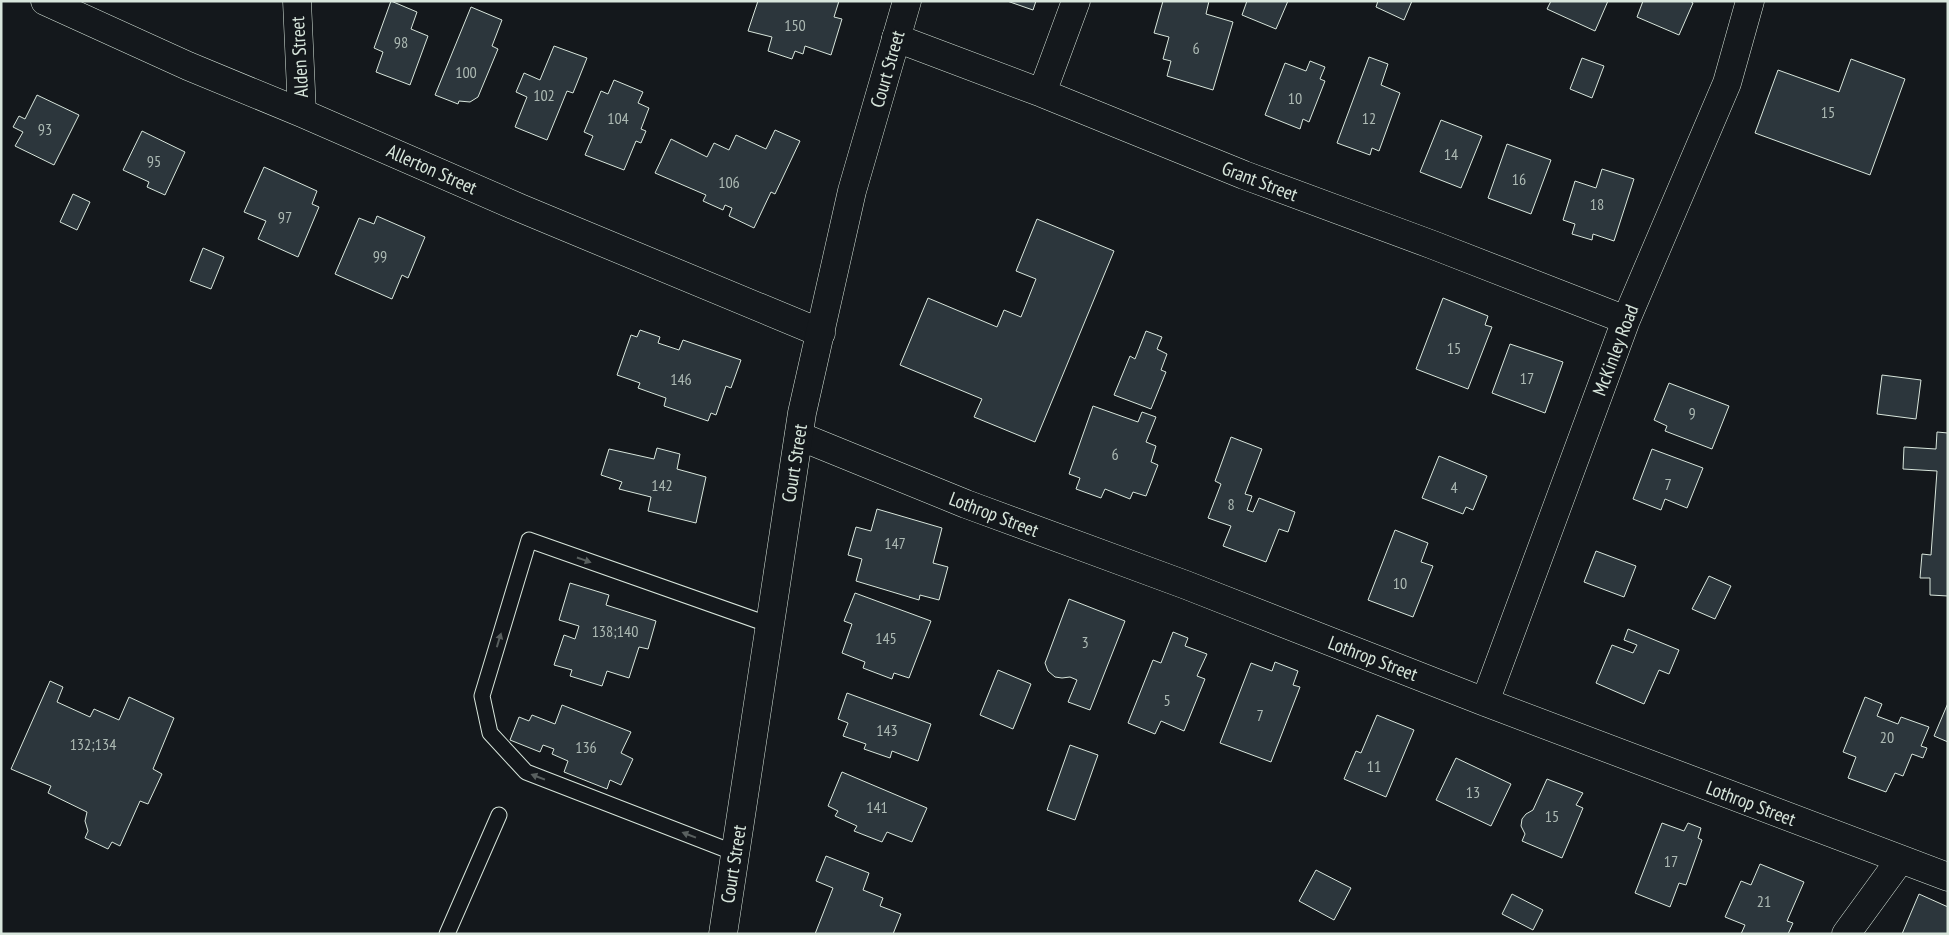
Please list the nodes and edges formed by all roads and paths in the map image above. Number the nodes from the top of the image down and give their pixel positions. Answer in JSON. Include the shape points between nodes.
{"nodes":[{"id":1,"x":45,"y":1,"type":"edge"},
{"id":2,"x":297,"y":1,"type":"edge"},
{"id":3,"x":907,"y":1,"type":"edge"},
{"id":4,"x":1076,"y":1,"type":"edge"},
{"id":5,"x":1750,"y":1,"type":"edge"},
{"id":6,"x":896,"y":38,"type":"junction"},
{"id":7,"x":1042,"y":93,"type":"junction"},
{"id":8,"x":302,"y":113,"type":"junction"},
{"id":9,"x":1626,"y":320,"type":"junction"},
{"id":10,"x":821,"y":333,"type":"junction"},
{"id":11,"x":798,"y":436,"type":"junction"},
{"id":12,"x":770,"y":624,"type":"junction"},
{"id":13,"x":1485,"y":702,"type":"junction"},
{"id":14,"x":499,"y":815,"type":"dead end"},
{"id":15,"x":735,"y":853,"type":"junction"},
{"id":16,"x":1900,"y":860,"type":"junction"},
{"id":17,"x":1948,"y":877,"type":"edge"},
{"id":18,"x":447,"y":934,"type":"edge"},
{"id":19,"x":723,"y":934,"type":"edge"},
{"id":20,"x":1846,"y":934,"type":"edge"}],
"edges":[{"from":1,"to":8,"type":"street","name":"Allerton Street"},
{"from":2,"to":8,"type":"street","name":"Alden Street"},
{"from":3,"to":6,"type":"street","name":"Court Street"},
{"from":4,"to":7,"type":"street"},
{"from":5,"to":9,"type":"street","name":"McKinley Road","via":[[1727,83]]},
{"from":6,"to":7,"type":"street","name":"Grant Street"},
{"from":6,"to":10,"type":"street","name":"Court Street","via":[[852,191]]},
{"from":7,"to":9,"type":"street","name":"Grant Street","via":[[1244,175]]},
{"from":8,"to":10,"type":"street","name":"Allerton Street"},
{"from":9,"to":13,"type":"street","name":"McKinley Road"},
{"from":10,"to":11,"type":"street","name":"Court Street"},
{"from":11,"to":12,"type":"street","name":"Court Street"},
{"from":11,"to":13,"type":"street","name":"Lothrop Street","via":[[966,504],[1186,585]]},
{"from":12,"to":15,"type":"street","name":"Court Street"},
{"from":15,"to":12,"type":"lane","one_way":true,"via":[[526,772],[490,733],[482,696],[529,540]]},
{"from":13,"to":16,"type":"street","name":"Lothrop Street"},
{"from":14,"to":18,"type":"lane"},
{"from":15,"to":19,"type":"street","name":"Court Street"},
{"from":16,"to":17,"type":"street","name":"Lothrop Street"},
{"from":16,"to":20,"type":"street"}]}
